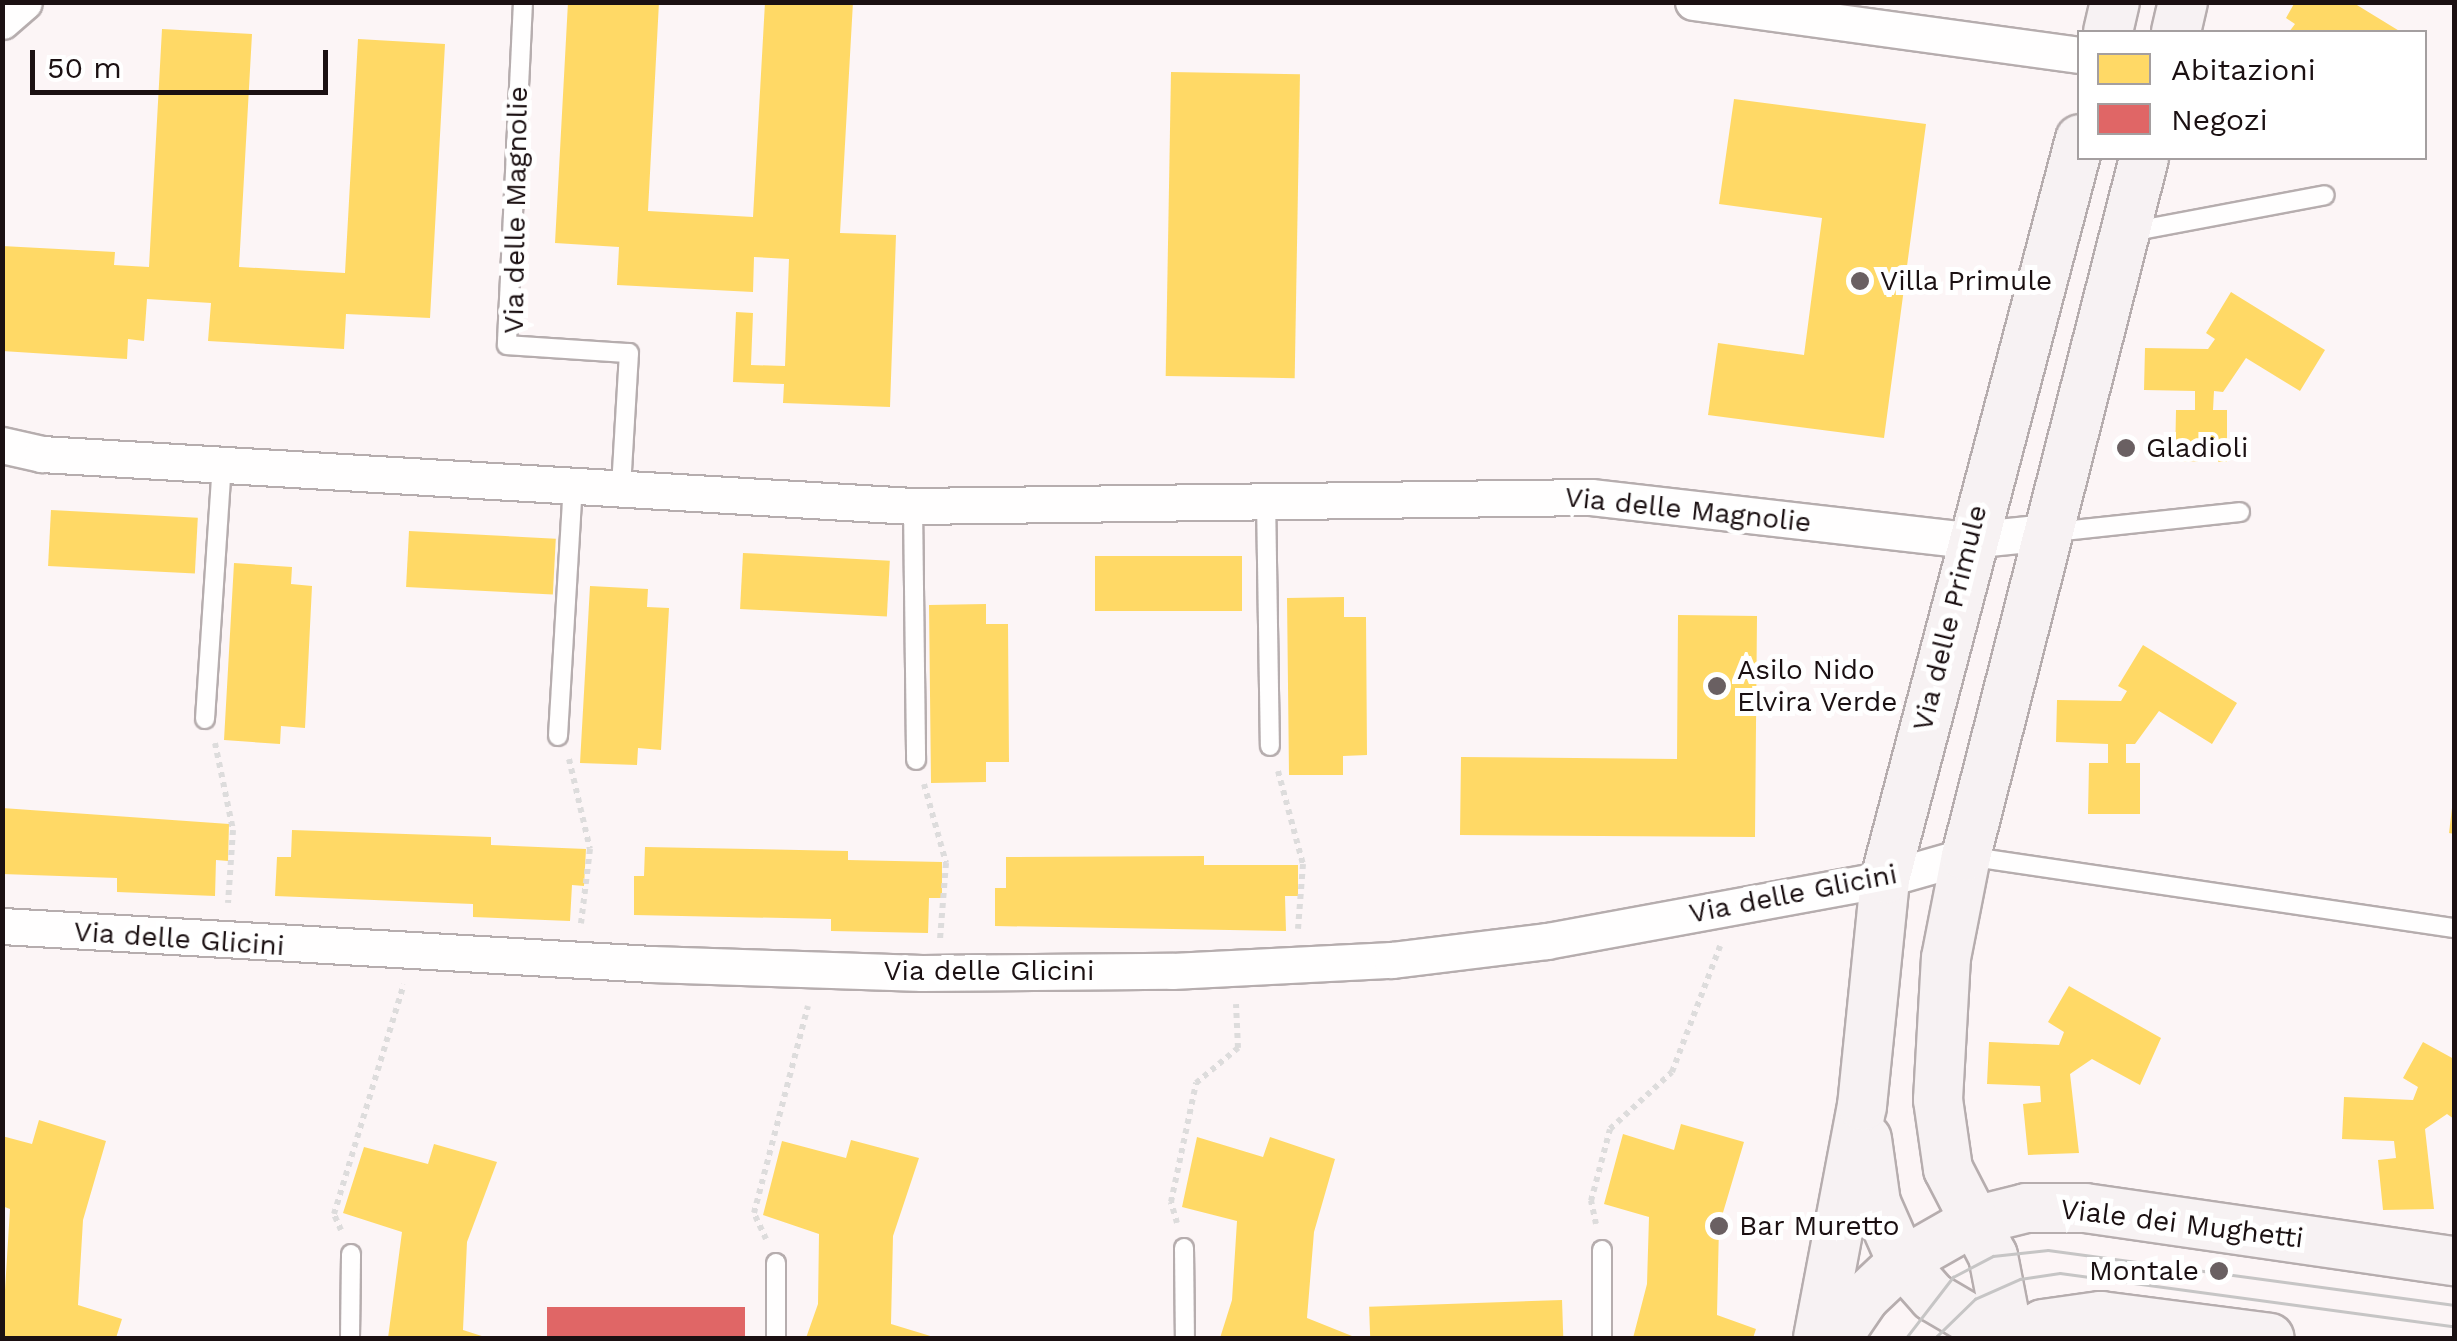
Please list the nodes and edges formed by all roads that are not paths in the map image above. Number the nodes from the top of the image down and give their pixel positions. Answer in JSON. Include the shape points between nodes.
{"nodes":[{"id":1,"x":24,"y":2,"type":"edge"},
{"id":2,"x":524,"y":2,"type":"edge"},
{"id":3,"x":1692,"y":2,"type":"edge"},
{"id":4,"x":2115,"y":2,"type":"edge"},
{"id":5,"x":2183,"y":2,"type":"edge"},
{"id":6,"x":2,"y":21,"type":"edge"},
{"id":7,"x":2108,"y":30,"type":"edge"},
{"id":8,"x":2176,"y":30,"type":"edge"},
{"id":9,"x":2077,"y":56,"type":"edge"},
{"id":10,"x":2077,"y":150,"type":"edge"},
{"id":11,"x":2143,"y":160,"type":"edge"},
{"id":12,"x":2325,"y":196,"type":"dead end"},
{"id":13,"x":2125,"y":233,"type":"junction"},
{"id":14,"x":2,"y":445,"type":"edge"},
{"id":15,"x":222,"y":464,"type":"junction"},
{"id":16,"x":573,"y":486,"type":"junction"},
{"id":17,"x":620,"y":489,"type":"junction"},
{"id":18,"x":1266,"y":498,"type":"junction"},
{"id":19,"x":912,"y":506,"type":"junction"},
{"id":20,"x":2240,"y":512,"type":"dead end"},
{"id":21,"x":2048,"y":532,"type":"junction"},
{"id":22,"x":1969,"y":540,"type":"junction"},
{"id":23,"x":205,"y":719,"type":"road end"},
{"id":24,"x":558,"y":736,"type":"road end"},
{"id":25,"x":1270,"y":746,"type":"road end"},
{"id":26,"x":916,"y":760,"type":"road end"},
{"id":27,"x":1966,"y":856,"type":"junction"},
{"id":28,"x":1885,"y":879,"type":"junction"},
{"id":29,"x":2,"y":926,"type":"edge"},
{"id":30,"x":2454,"y":928,"type":"edge"},
{"id":31,"x":1862,"y":1106,"type":"junction"},
{"id":32,"x":1974,"y":1221,"type":"junction"},
{"id":33,"x":1184,"y":1248,"type":"road end"},
{"id":34,"x":1602,"y":1250,"type":"road end"},
{"id":35,"x":351,"y":1254,"type":"road end"},
{"id":36,"x":2454,"y":1261,"type":"edge"},
{"id":37,"x":1902,"y":1262,"type":"junction"},
{"id":38,"x":776,"y":1263,"type":"road end"},
{"id":39,"x":350,"y":1338,"type":"edge"},
{"id":40,"x":776,"y":1338,"type":"edge"},
{"id":41,"x":1185,"y":1338,"type":"edge"},
{"id":42,"x":1602,"y":1338,"type":"edge"},
{"id":43,"x":1818,"y":1338,"type":"edge"},
{"id":44,"x":1837,"y":1338,"type":"edge"},
{"id":45,"x":2010,"y":1338,"type":"edge"},
{"id":46,"x":2270,"y":1338,"type":"edge"}],
"edges":[{"from":1,"to":6,"type":"street"},
{"from":2,"to":17,"type":"lane","name":"Via delle Magnolie","via":[[507,345],[628,353]]},
{"from":3,"to":9,"type":"street"},
{"from":4,"to":7,"type":"street"},
{"from":5,"to":8,"type":"street"},
{"from":10,"to":22,"type":"street","name":"Via delle Primule"},
{"from":11,"to":13,"type":"street"},
{"from":12,"to":13,"type":"lane"},
{"from":13,"to":21,"type":"street"},
{"from":14,"to":15,"type":"street","name":"Via delle Magnolie","via":[[42,454]]},
{"from":15,"to":16,"type":"street","name":"Via delle Magnolie"},
{"from":15,"to":23,"type":"lane"},
{"from":16,"to":17,"type":"street","name":"Via delle Magnolie"},
{"from":16,"to":24,"type":"lane"},
{"from":17,"to":19,"type":"street","name":"Via delle Magnolie"},
{"from":18,"to":19,"type":"street","name":"Via delle Magnolie"},
{"from":18,"to":22,"type":"street","name":"Via delle Magnolie","via":[[1591,496]]},
{"from":18,"to":25,"type":"lane"},
{"from":19,"to":26,"type":"lane"},
{"from":20,"to":21,"type":"lane"},
{"from":21,"to":22,"type":"street","name":"Via delle Magnolie"},
{"from":21,"to":27,"type":"street"},
{"from":22,"to":28,"type":"street","name":"Via delle Primule"},
{"from":27,"to":28,"type":"street","name":"Via delle Glicini"},
{"from":27,"to":30,"type":"lane"},
{"from":27,"to":32,"type":"street","via":[[1946,958],[1938,1100],[1948,1169]]},
{"from":28,"to":29,"type":"street","name":"Via delle Glicini","via":[[1547,940],[1235,968],[817,970]]},
{"from":28,"to":31,"type":"street","name":"Via delle Primule"},
{"from":31,"to":37,"type":"street","name":"Via delle Primule","via":[[1876,1203]]},
{"from":31,"to":43,"type":"street","name":"Via delle Primule"},
{"from":32,"to":36,"type":"street","name":"Viale dei Mughetti","via":[[2026,1208],[2085,1208]]},
{"from":32,"to":37,"type":"street","name":"Viale dei Mughetti"},
{"from":32,"to":45,"type":"street","via":[[2002,1284]]},
{"from":33,"to":41,"type":"lane"},
{"from":34,"to":42,"type":"lane"},
{"from":35,"to":39,"type":"lane"},
{"from":37,"to":44,"type":"street","name":"Viale dei Mughetti","via":[[1865,1297]]},
{"from":37,"to":45,"type":"street","name":"Via delle Primule","via":[[1933,1296]]},
{"from":38,"to":40,"type":"lane"},
{"from":45,"to":46,"type":"street","via":[[2043,1324],[2101,1316]]}]}
